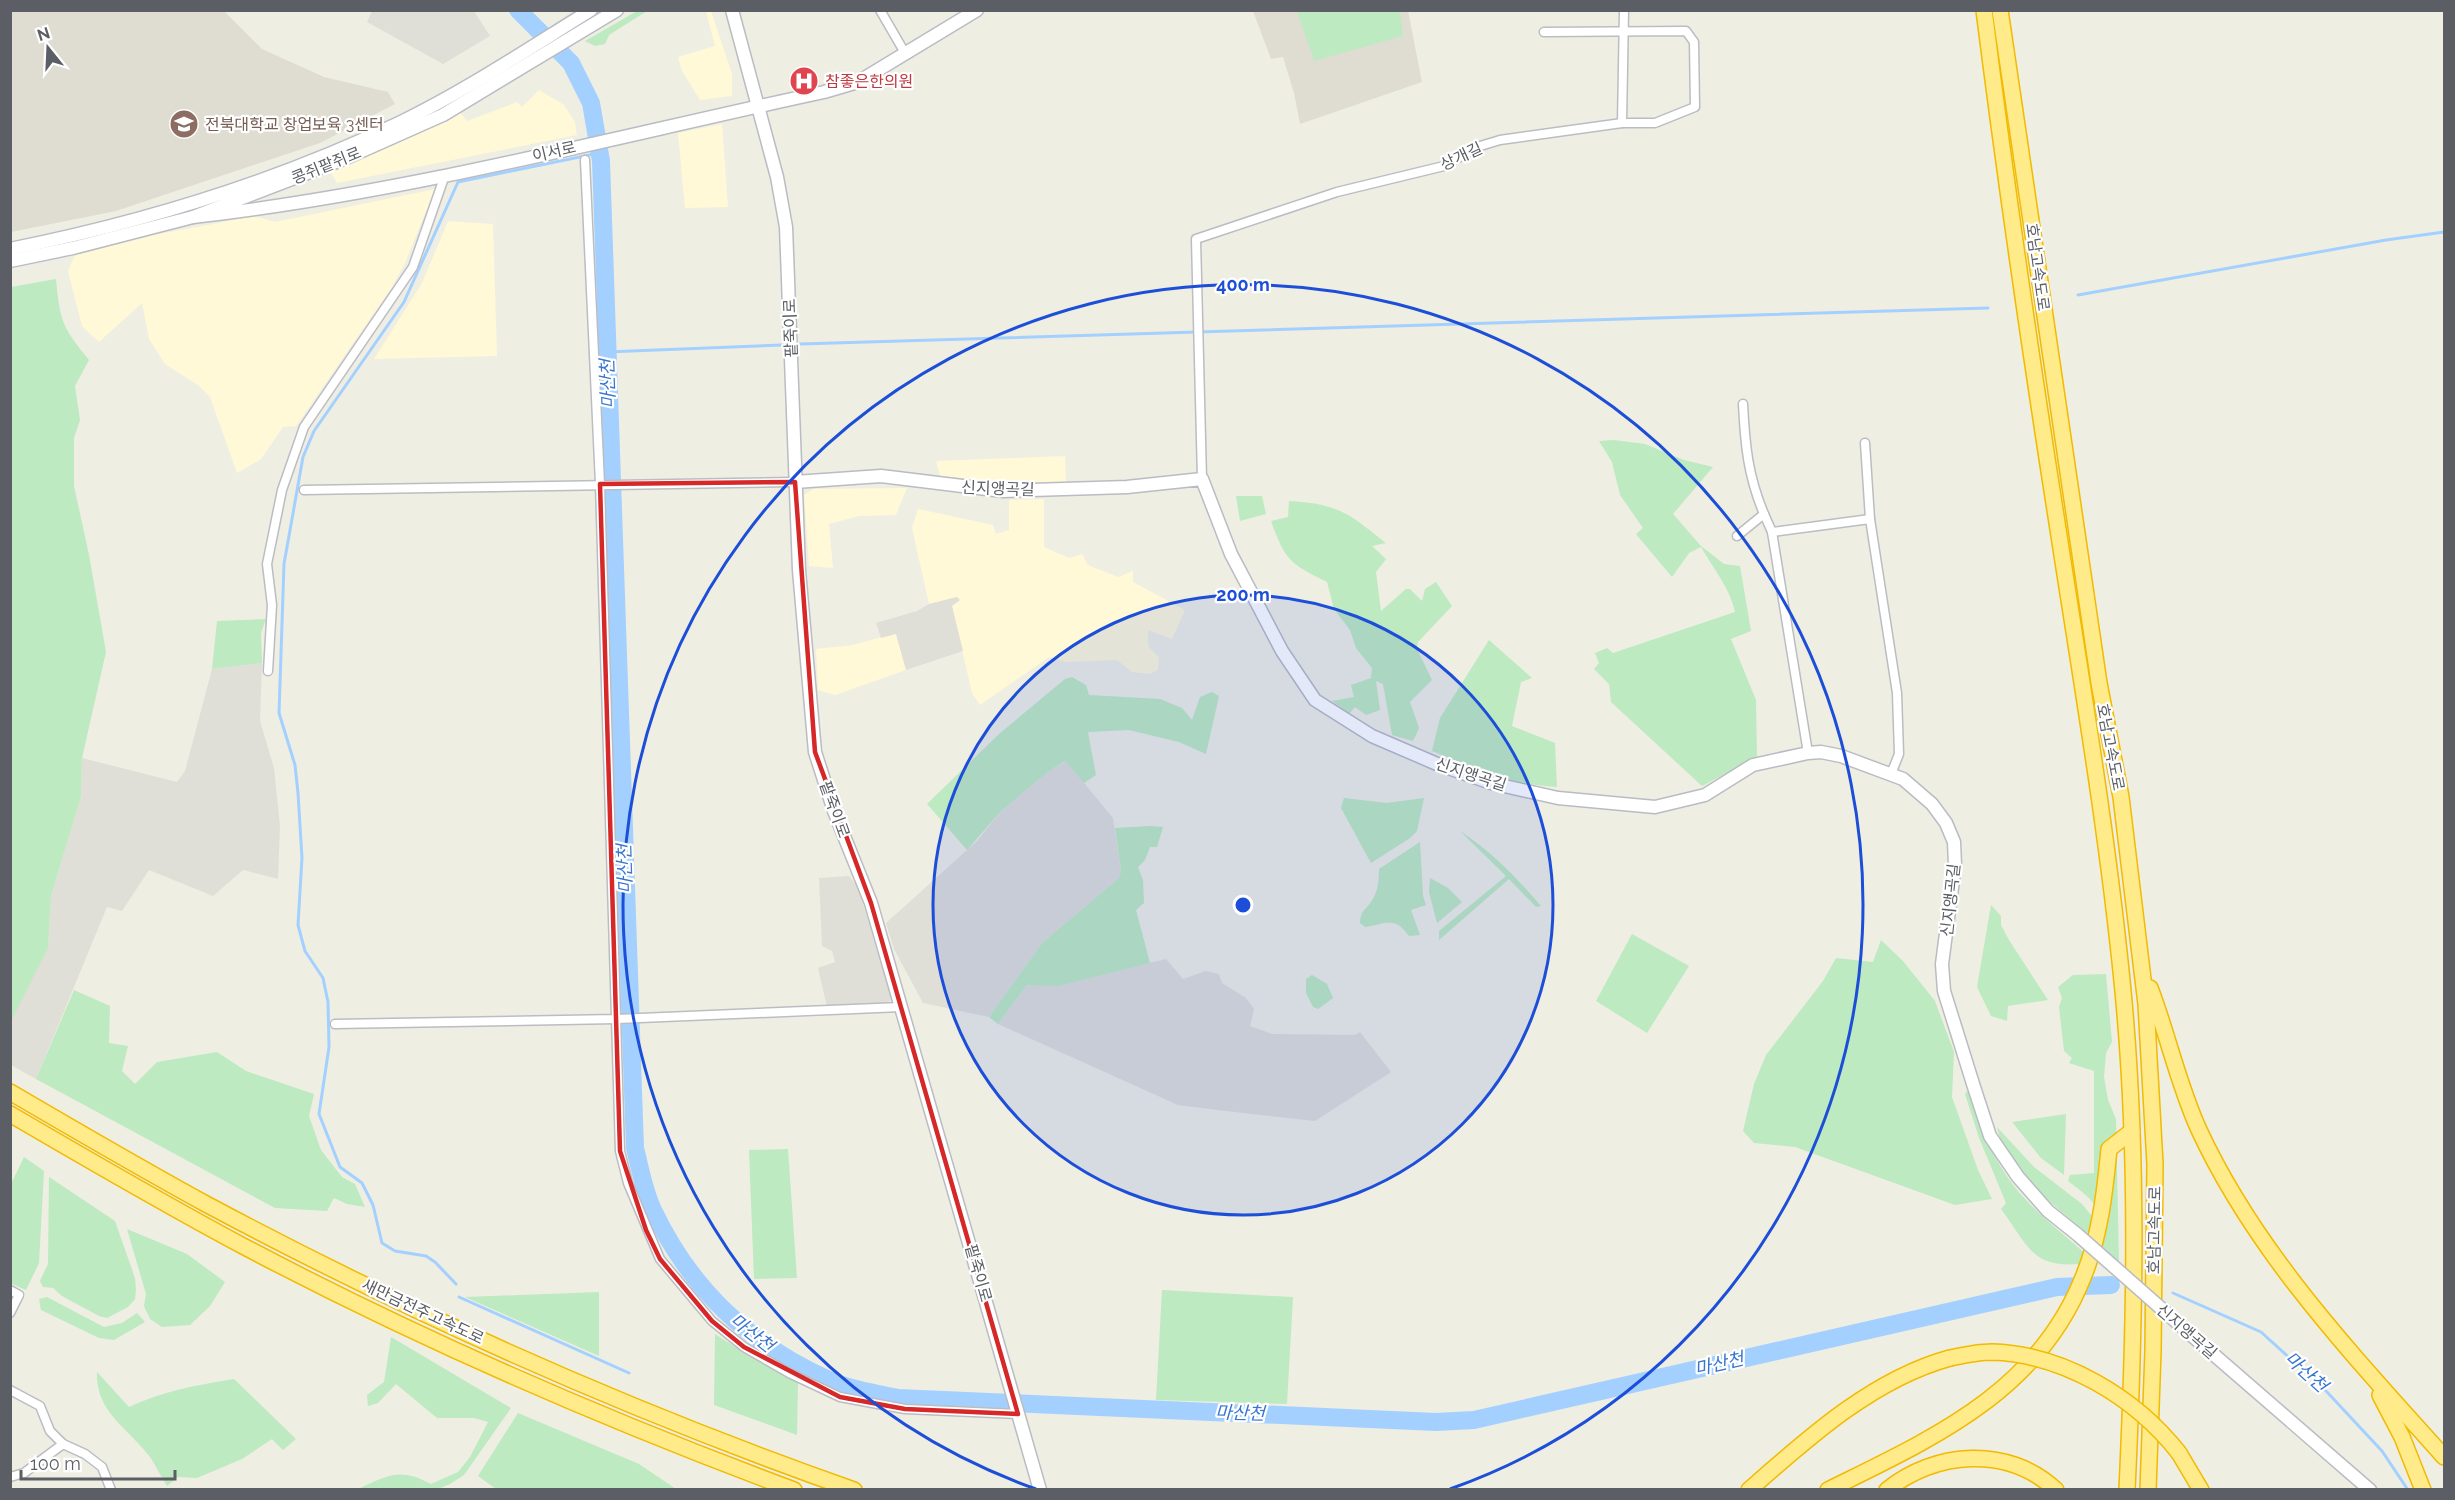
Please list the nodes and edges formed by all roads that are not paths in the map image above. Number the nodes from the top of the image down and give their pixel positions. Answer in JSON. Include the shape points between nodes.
{"nodes":[{"id":1,"x":591,"y":10,"type":"edge"},
{"id":2,"x":617,"y":10,"type":"edge"},
{"id":3,"x":732,"y":10,"type":"edge"},
{"id":4,"x":880,"y":10,"type":"edge"},
{"id":5,"x":976,"y":10,"type":"edge"},
{"id":6,"x":1624,"y":10,"type":"edge"},
{"id":7,"x":1984,"y":10,"type":"edge"},
{"id":8,"x":2000,"y":10,"type":"edge"},
{"id":9,"x":1544,"y":32,"type":"dead end"},
{"id":10,"x":1623,"y":32,"type":"junction"},
{"id":11,"x":905,"y":53,"type":"junction"},
{"id":12,"x":756,"y":107,"type":"junction"},
{"id":13,"x":1622,"y":123,"type":"junction"},
{"id":14,"x":585,"y":160,"type":"dead end"},
{"id":15,"x":445,"y":175,"type":"junction"},
{"id":16,"x":193,"y":217,"type":"junction"},
{"id":17,"x":1196,"y":239,"type":"joint"},
{"id":18,"x":10,"y":249,"type":"edge"},
{"id":19,"x":10,"y":261,"type":"edge"},
{"id":20,"x":1743,"y":404,"type":"dead end"},
{"id":21,"x":1865,"y":443,"type":"dead end"},
{"id":22,"x":1202,"y":479,"type":"junction"},
{"id":23,"x":795,"y":482,"type":"junction"},
{"id":24,"x":603,"y":484,"type":"junction"},
{"id":25,"x":304,"y":490,"type":"dead end"},
{"id":26,"x":1764,"y":514,"type":"junction"},
{"id":27,"x":1870,"y":519,"type":"junction"},
{"id":28,"x":1772,"y":532,"type":"junction"},
{"id":29,"x":1737,"y":536,"type":"dead end"},
{"id":30,"x":268,"y":672,"type":"dead end"},
{"id":31,"x":1808,"y":753,"type":"junction"},
{"id":32,"x":1891,"y":774,"type":"junction"},
{"id":33,"x":2142,"y":970,"type":"junction"},
{"id":34,"x":901,"y":1007,"type":"junction"},
{"id":35,"x":620,"y":1018,"type":"junction"},
{"id":36,"x":335,"y":1024,"type":"dead end"},
{"id":37,"x":10,"y":1092,"type":"edge"},
{"id":38,"x":10,"y":1114,"type":"edge"},
{"id":39,"x":2132,"y":1131,"type":"junction"},
{"id":40,"x":10,"y":1290,"type":"edge"},
{"id":41,"x":10,"y":1313,"type":"edge"},
{"id":42,"x":2358,"y":1360,"type":"junction"},
{"id":43,"x":10,"y":1390,"type":"edge"},
{"id":44,"x":1018,"y":1412,"type":"junction"},
{"id":45,"x":63,"y":1444,"type":"junction"},
{"id":46,"x":2445,"y":1457,"type":"edge"},
{"id":47,"x":10,"y":1477,"type":"edge"},
{"id":48,"x":2127,"y":1486,"type":"edge"},
{"id":49,"x":111,"y":1490,"type":"edge"},
{"id":50,"x":794,"y":1490,"type":"edge"},
{"id":51,"x":854,"y":1490,"type":"edge"},
{"id":52,"x":1041,"y":1490,"type":"edge"},
{"id":53,"x":1749,"y":1490,"type":"edge"},
{"id":54,"x":1828,"y":1490,"type":"edge"},
{"id":55,"x":1887,"y":1490,"type":"edge"},
{"id":56,"x":2056,"y":1490,"type":"edge"},
{"id":57,"x":2148,"y":1490,"type":"edge"},
{"id":58,"x":2201,"y":1490,"type":"edge"},
{"id":59,"x":2370,"y":1490,"type":"edge"},
{"id":60,"x":2423,"y":1490,"type":"edge"}],
"edges":[{"from":1,"to":18,"type":"street","name":"콩쥐팥쥐로","via":[[463,89],[399,123],[298,167],[180,208]]},
{"from":2,"to":16,"type":"street","name":"콩쥐팥쥐로","via":[[443,115],[344,159]]},
{"from":3,"to":12,"type":"street","name":"팥죽이로"},
{"from":4,"to":11,"type":"street"},
{"from":5,"to":11,"type":"street","name":"이서로"},
{"from":6,"to":10,"type":"street"},
{"from":7,"to":39,"type":"highway","name":"호남고속도로","via":[[2009,206],[2107,865],[2122,980]]},
{"from":8,"to":33,"type":"highway","name":"호남고속도로","via":[[2095,660],[2121,796]]},
{"from":9,"to":10,"type":"street"},
{"from":10,"to":13,"type":"street"},
{"from":10,"to":13,"type":"street","name":"상개길","via":[[1686,31],[1694,42],[1695,107],[1655,123]]},
{"from":11,"to":12,"type":"street","name":"이서로","via":[[858,82]]},
{"from":12,"to":15,"type":"street","name":"이서로"},
{"from":12,"to":23,"type":"street","name":"팥죽이로","via":[[777,177],[786,227]]},
{"from":13,"to":17,"type":"street","name":"상개길","via":[[1500,140],[1477,147],[1444,166],[1337,192]]},
{"from":14,"to":24,"type":"street"},
{"from":15,"to":16,"type":"street","name":"이서로","via":[[270,208]]},
{"from":15,"to":30,"type":"street","via":[[413,267],[303,426],[282,490],[267,564],[272,605]]},
{"from":16,"to":19,"type":"street","name":"콩쥐팥쥐로"},
{"from":17,"to":22,"type":"street","name":"신지앵곡길"},
{"from":20,"to":26,"type":"street","via":[[1750,477]]},
{"from":21,"to":27,"type":"street"},
{"from":22,"to":23,"type":"street","name":"신지앵곡길","via":[[1127,487],[1003,491],[881,476]]},
{"from":22,"to":31,"type":"street","name":"신지앵곡길","via":[[1231,554],[1288,661],[1315,700],[1372,736],[1491,783],[1558,798],[1655,807],[1705,795],[1753,765]]},
{"from":23,"to":24,"type":"street"},
{"from":23,"to":34,"type":"street","name":"팥죽이로","via":[[815,752],[834,811],[872,903]]},
{"from":24,"to":25,"type":"street"},
{"from":24,"to":35,"type":"street"},
{"from":26,"to":28,"type":"street"},
{"from":26,"to":29,"type":"street"},
{"from":27,"to":28,"type":"street"},
{"from":27,"to":32,"type":"street","via":[[1897,693],[1899,754]]},
{"from":28,"to":31,"type":"street"},
{"from":31,"to":32,"type":"street","name":"신지앵곡길","via":[[1840,756]]},
{"from":32,"to":59,"type":"street","name":"신지앵곡길","bridge":true,"via":[[1903,779],[1932,804],[1954,842],[1955,865],[1942,964],[1944,991],[1990,1136],[2048,1211]]},
{"from":33,"to":42,"type":"highway","via":[[2199,1130],[2234,1197],[2259,1235]]},
{"from":33,"to":57,"type":"highway","name":"호남고속도로","via":[[2155,1164]]},
{"from":34,"to":35,"type":"street"},
{"from":34,"to":44,"type":"street","name":"팥죽이로"},
{"from":35,"to":36,"type":"street"},
{"from":35,"to":44,"type":"street","via":[[620,1152],[628,1183],[660,1259],[711,1321],[744,1347],[840,1397],[905,1409]]},
{"from":37,"to":51,"type":"highway","name":"새만금전주고속도로","via":[[206,1204],[391,1296],[574,1382]]},
{"from":38,"to":50,"type":"highway","name":"새만금전주고속도로","via":[[244,1246],[404,1325],[556,1396]]},
{"from":39,"to":48,"type":"highway","name":"호남고속도로","via":[[2134,1330]]},
{"from":39,"to":54,"type":"highway","via":[[2109,1149],[2097,1229],[2084,1275],[2063,1317],[2041,1348],[2014,1379],[1981,1407],[1944,1431]]},
{"from":40,"to":41,"type":"street","via":[[20,1295]]},
{"from":42,"to":46,"type":"highway"},
{"from":42,"to":60,"type":"highway","via":[[2389,1410]]},
{"from":43,"to":45,"type":"street","via":[[40,1406],[50,1431]]},
{"from":44,"to":52,"type":"street","name":"팥죽이로"},
{"from":45,"to":47,"type":"street","via":[[24,1473]]},
{"from":45,"to":49,"type":"street","via":[[102,1467]]},
{"from":53,"to":58,"type":"highway","bridge":true,"via":[[1864,1398],[1916,1370],[1950,1358],[1990,1352],[2040,1359],[2106,1388],[2168,1439]]},
{"from":55,"to":56,"type":"highway","via":[[1922,1468],[1971,1457],[2011,1464]]}]}
